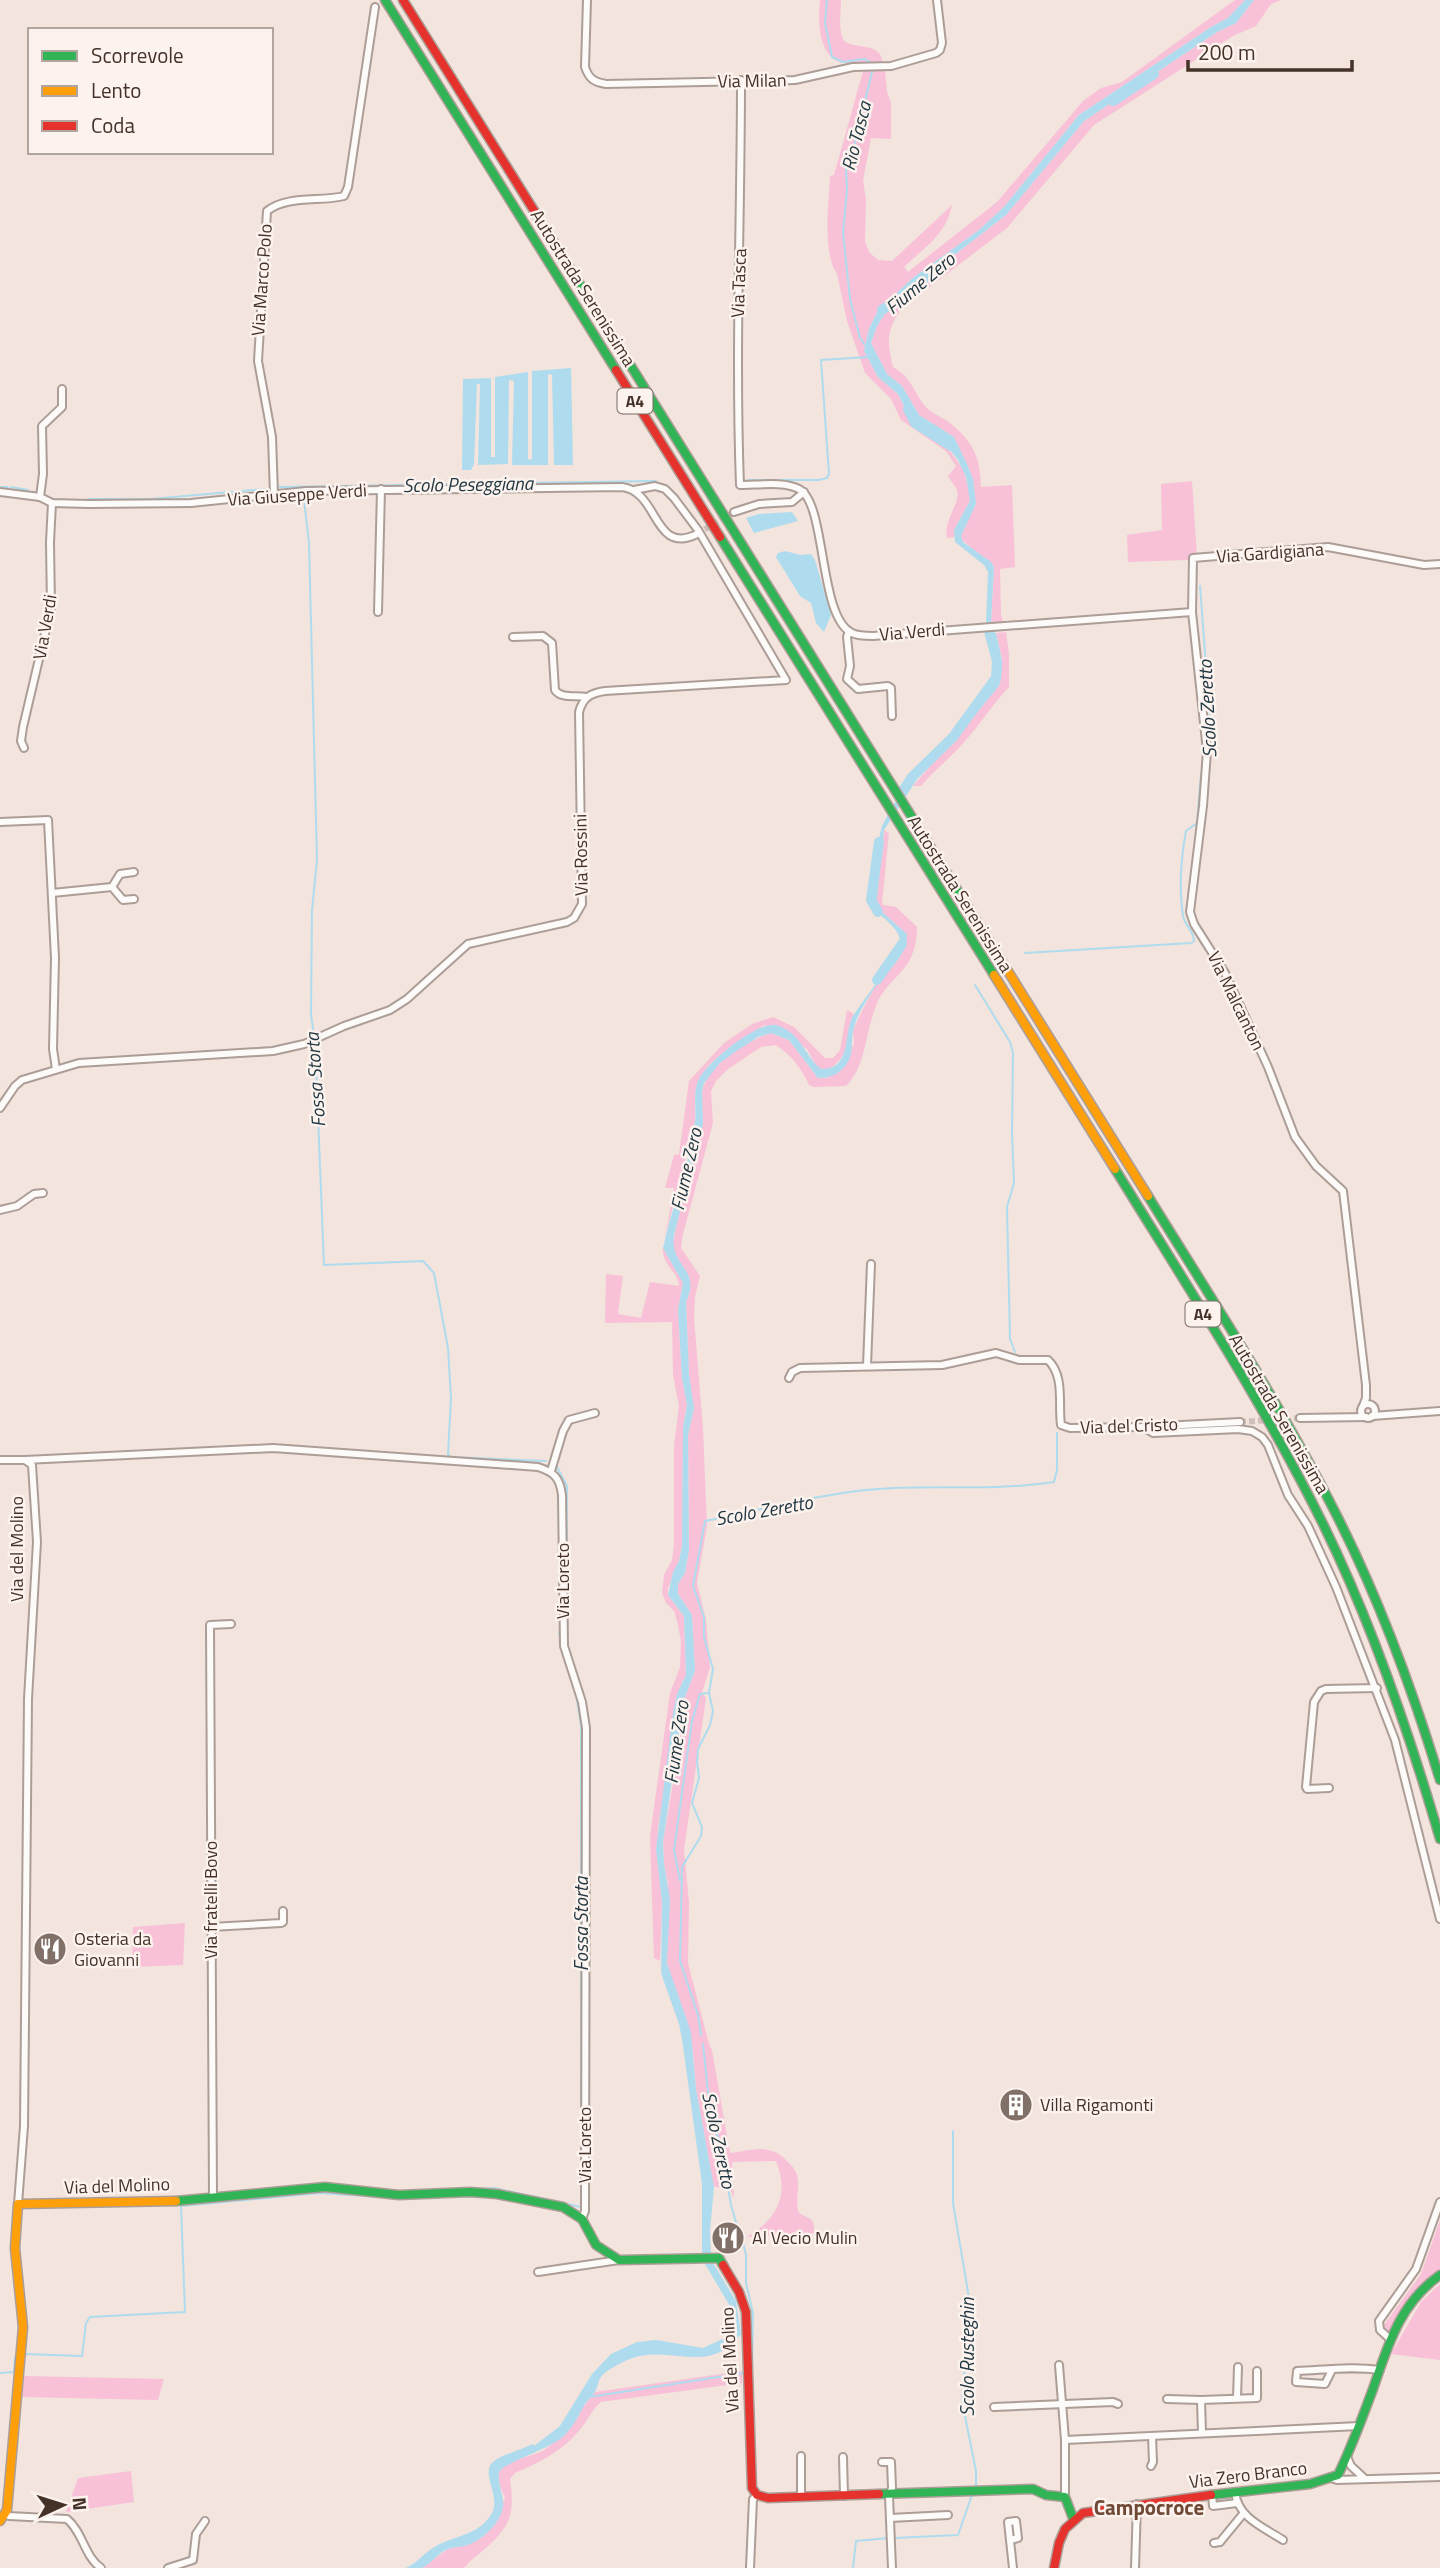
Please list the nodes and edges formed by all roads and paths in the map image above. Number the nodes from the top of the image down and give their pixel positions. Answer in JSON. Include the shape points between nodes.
{"nodes":[{"id":1,"x":385,"y":0,"type":"edge"},
{"id":2,"x":403,"y":0,"type":"edge"},
{"id":3,"x":587,"y":0,"type":"edge"},
{"id":4,"x":937,"y":0,"type":"edge"},
{"id":5,"x":375,"y":7,"type":"dead end"},
{"id":6,"x":741,"y":80,"type":"junction"},
{"id":7,"x":62,"y":389,"type":"dead end"},
{"id":8,"x":381,"y":489,"type":"junction"},
{"id":9,"x":634,"y":489,"type":"junction"},
{"id":10,"x":0,"y":492,"type":"edge"},
{"id":11,"x":804,"y":492,"type":"junction"},
{"id":12,"x":274,"y":494,"type":"junction"},
{"id":13,"x":40,"y":497,"type":"junction"},
{"id":14,"x":52,"y":503,"type":"junction"},
{"id":15,"x":734,"y":512,"type":"tunnel mouth"},
{"id":16,"x":697,"y":534,"type":"tunnel mouth"},
{"id":17,"x":1440,"y":564,"type":"edge"},
{"id":18,"x":378,"y":612,"type":"dead end"},
{"id":19,"x":1192,"y":612,"type":"junction"},
{"id":20,"x":849,"y":631,"type":"junction"},
{"id":21,"x":513,"y":637,"type":"dead end"},
{"id":22,"x":586,"y":697,"type":"junction"},
{"id":23,"x":892,"y":716,"type":"dead end"},
{"id":24,"x":24,"y":748,"type":"dead end"},
{"id":25,"x":0,"y":821,"type":"edge"},
{"id":26,"x":134,"y":872,"type":"dead end"},
{"id":27,"x":111,"y":887,"type":"junction"},
{"id":28,"x":52,"y":893,"type":"junction"},
{"id":29,"x":134,"y":900,"type":"dead end"},
{"id":30,"x":147,"y":1058,"type":"junction"},
{"id":31,"x":148,"y":1067,"type":"dead end"},
{"id":32,"x":56,"y":1069,"type":"junction"},
{"id":33,"x":0,"y":1108,"type":"edge"},
{"id":34,"x":43,"y":1193,"type":"dead end"},
{"id":35,"x":0,"y":1210,"type":"edge"},
{"id":36,"x":871,"y":1264,"type":"dead end"},
{"id":37,"x":867,"y":1366,"type":"junction"},
{"id":38,"x":789,"y":1378,"type":"dead end"},
{"id":39,"x":1366,"y":1398,"type":"junction"},
{"id":40,"x":1373,"y":1406,"type":"junction"},
{"id":41,"x":1362,"y":1407,"type":"junction"},
{"id":42,"x":1440,"y":1411,"type":"edge"},
{"id":43,"x":595,"y":1413,"type":"dead end"},
{"id":44,"x":1384,"y":1415,"type":"junction"},
{"id":45,"x":1354,"y":1416,"type":"junction"},
{"id":46,"x":1369,"y":1417,"type":"junction"},
{"id":47,"x":1300,"y":1418,"type":"tunnel mouth"},
{"id":48,"x":1240,"y":1422,"type":"tunnel mouth"},
{"id":49,"x":1143,"y":1427,"type":"junction"},
{"id":50,"x":0,"y":1460,"type":"edge"},
{"id":51,"x":24,"y":1460,"type":"junction"},
{"id":52,"x":551,"y":1471,"type":"junction"},
{"id":53,"x":231,"y":1624,"type":"dead end"},
{"id":54,"x":1377,"y":1688,"type":"junction"},
{"id":55,"x":1440,"y":1780,"type":"edge"},
{"id":56,"x":1329,"y":1788,"type":"dead end"},
{"id":57,"x":1440,"y":1839,"type":"edge"},
{"id":58,"x":283,"y":1911,"type":"dead end"},
{"id":59,"x":1440,"y":1919,"type":"edge"},
{"id":60,"x":211,"y":1927,"type":"junction"},
{"id":61,"x":213,"y":2197,"type":"junction"},
{"id":62,"x":1440,"y":2202,"type":"edge"},
{"id":63,"x":18,"y":2204,"type":"junction"},
{"id":64,"x":582,"y":2219,"type":"junction"},
{"id":65,"x":619,"y":2260,"type":"junction"},
{"id":66,"x":538,"y":2272,"type":"dead end"},
{"id":67,"x":1440,"y":2275,"type":"edge"},
{"id":68,"x":1390,"y":2339,"type":"junction"},
{"id":69,"x":1059,"y":2365,"type":"dead end"},
{"id":70,"x":1238,"y":2367,"type":"dead end"},
{"id":71,"x":1332,"y":2370,"type":"junction"},
{"id":72,"x":1380,"y":2370,"type":"junction"},
{"id":73,"x":1257,"y":2371,"type":"dead end"},
{"id":74,"x":1237,"y":2398,"type":"junction"},
{"id":75,"x":1167,"y":2399,"type":"dead end"},
{"id":76,"x":1201,"y":2400,"type":"junction"},
{"id":77,"x":1062,"y":2403,"type":"junction"},
{"id":78,"x":1118,"y":2404,"type":"dead end"},
{"id":79,"x":994,"y":2407,"type":"dead end"},
{"id":80,"x":1359,"y":2426,"type":"junction"},
{"id":81,"x":1202,"y":2434,"type":"junction"},
{"id":82,"x":1153,"y":2436,"type":"junction"},
{"id":83,"x":1065,"y":2440,"type":"junction"},
{"id":84,"x":801,"y":2456,"type":"dead end"},
{"id":85,"x":843,"y":2457,"type":"dead end"},
{"id":86,"x":1347,"y":2458,"type":"junction"},
{"id":87,"x":882,"y":2462,"type":"dead end"},
{"id":88,"x":1151,"y":2466,"type":"dead end"},
{"id":89,"x":1440,"y":2477,"type":"edge"},
{"id":90,"x":1331,"y":2478,"type":"junction"},
{"id":91,"x":1364,"y":2478,"type":"junction"},
{"id":92,"x":1235,"y":2492,"type":"junction"},
{"id":93,"x":890,"y":2494,"type":"junction"},
{"id":94,"x":757,"y":2495,"type":"junction"},
{"id":95,"x":1212,"y":2495,"type":"junction"},
{"id":96,"x":844,"y":2496,"type":"junction"},
{"id":97,"x":801,"y":2497,"type":"junction"},
{"id":98,"x":1065,"y":2497,"type":"junction"},
{"id":99,"x":1237,"y":2503,"type":"junction"},
{"id":100,"x":1137,"y":2504,"type":"junction"},
{"id":101,"x":1243,"y":2514,"type":"junction"},
{"id":102,"x":948,"y":2515,"type":"dead end"},
{"id":103,"x":3,"y":2517,"type":"edge"},
{"id":104,"x":890,"y":2518,"type":"junction"},
{"id":105,"x":1073,"y":2518,"type":"junction"},
{"id":106,"x":205,"y":2521,"type":"dead end"},
{"id":107,"x":1011,"y":2540,"type":"dead end"},
{"id":108,"x":1283,"y":2540,"type":"dead end"},
{"id":109,"x":1214,"y":2543,"type":"dead end"},
{"id":110,"x":102,"y":2568,"type":"edge"},
{"id":111,"x":168,"y":2568,"type":"edge"},
{"id":112,"x":750,"y":2568,"type":"edge"},
{"id":113,"x":892,"y":2568,"type":"edge"},
{"id":114,"x":1013,"y":2568,"type":"edge"},
{"id":115,"x":1054,"y":2568,"type":"edge"},
{"id":116,"x":1135,"y":2568,"type":"edge"}],
"edges":[{"from":1,"to":57,"type":"main road","name":"Autostrada Serenissima","number":"A4","via":[[1238,1372],[1342,1566],[1409,1735]]},
{"from":2,"to":55,"type":"main road","name":"Autostrada Serenissima","number":"A4","via":[[1252,1364],[1318,1479],[1359,1563],[1393,1642]]},
{"from":3,"to":6,"type":"street","name":"Via Milan","via":[[585,67],[595,82]]},
{"from":4,"to":6,"type":"street","name":"Via Milan","via":[[942,43],[936,53],[795,80]]},
{"from":5,"to":12,"type":"street","name":"Via Marco Polo","via":[[344,196],[286,202],[267,211],[258,360],[272,437]]},
{"from":6,"to":11,"type":"street","name":"Via Tasca","via":[[740,485],[788,486]]},
{"from":7,"to":13,"type":"street","via":[[62,407],[42,426]]},
{"from":8,"to":9,"type":"street","name":"Via Giuseppe Verdi"},
{"from":8,"to":12,"type":"street","name":"Via Giuseppe Verdi"},
{"from":8,"to":18,"type":"street"},
{"from":9,"to":16,"type":"street","via":[[668,534],[684,539]]},
{"from":9,"to":22,"type":"street","via":[[665,489],[680,505],[786,680],[605,691]]},
{"from":10,"to":13,"type":"street","name":"Via Giuseppe Verdi"},
{"from":11,"to":15,"type":"street","via":[[792,502],[759,504]]},
{"from":11,"to":20,"type":"street","via":[[814,513],[839,621]]},
{"from":12,"to":14,"type":"street","name":"Via Giuseppe Verdi","via":[[191,503]]},
{"from":13,"to":14,"type":"street","name":"Via Giuseppe Verdi"},
{"from":14,"to":24,"type":"street","name":"Via Verdi","via":[[51,608],[23,727]]},
{"from":17,"to":19,"type":"street","name":"Via Gardigiana","via":[[1328,547],[1193,558]]},
{"from":19,"to":20,"type":"street","name":"Via Verdi","via":[[873,636]]},
{"from":19,"to":39,"type":"street","name":"Via Malcanton","via":[[1206,727],[1206,774],[1191,918],[1226,973],[1295,1137],[1316,1166],[1343,1191]]},
{"from":20,"to":23,"type":"street","via":[[847,679],[858,689],[891,688]]},
{"from":21,"to":22,"type":"street","via":[[543,636],[552,643],[555,690],[564,696]]},
{"from":22,"to":30,"type":"street","name":"Via Rossini","via":[[579,712],[579,912],[566,922],[468,944],[390,1010],[314,1039],[273,1051]]},
{"from":25,"to":28,"type":"street","via":[[48,820]]},
{"from":26,"to":27,"type":"street","via":[[120,874]]},
{"from":27,"to":28,"type":"street"},
{"from":27,"to":29,"type":"street","via":[[123,900]]},
{"from":28,"to":32,"type":"street"},
{"from":30,"to":31,"type":"street"},
{"from":30,"to":32,"type":"street","name":"Via Rossini"},
{"from":32,"to":33,"type":"street","name":"Via Rossini","via":[[22,1080]]},
{"from":34,"to":35,"type":"street"},
{"from":36,"to":37,"type":"street"},
{"from":37,"to":38,"type":"street","name":"Via del Cristo","via":[[800,1368]]},
{"from":37,"to":49,"type":"street","name":"Via del Cristo","via":[[952,1364],[996,1353],[1019,1360],[1048,1360],[1057,1372],[1061,1425]]},
{"from":39,"to":40,"type":"street"},
{"from":39,"to":41,"type":"street","name":"Via Malcanton"},
{"from":40,"to":41,"type":"street"},
{"from":40,"to":44,"type":"street"},
{"from":40,"to":46,"type":"street"},
{"from":41,"to":45,"type":"street"},
{"from":41,"to":46,"type":"street","via":[[1361,1413]]},
{"from":42,"to":44,"type":"street"},
{"from":43,"to":52,"type":"street","via":[[569,1420]]},
{"from":44,"to":46,"type":"street"},
{"from":45,"to":46,"type":"street"},
{"from":45,"to":47,"type":"street"},
{"from":48,"to":49,"type":"street","name":"Via del Cristo"},
{"from":49,"to":54,"type":"street","via":[[1153,1433],[1238,1429],[1262,1437],[1336,1587]]},
{"from":50,"to":51,"type":"street"},
{"from":51,"to":52,"type":"street","via":[[273,1448]]},
{"from":51,"to":63,"type":"street","name":"Via del Molino","via":[[32,1465],[37,1542],[28,1699],[24,2126]]},
{"from":52,"to":64,"type":"street","name":"Via Loreto","via":[[562,1495],[564,1646],[586,1728]]},
{"from":53,"to":60,"type":"street","name":"Via fratelli Bovo","via":[[210,1625]]},
{"from":54,"to":56,"type":"street","via":[[1326,1689],[1314,1702],[1306,1787]]},
{"from":54,"to":59,"type":"street","via":[[1395,1740]]},
{"from":58,"to":60,"type":"street","via":[[281,1923]]},
{"from":60,"to":61,"type":"street","name":"Via fratelli Bovo"},
{"from":61,"to":63,"type":"main road","name":"Via del Molino"},
{"from":61,"to":64,"type":"main road","name":"Via del Molino","via":[[325,2187],[399,2194],[470,2192],[563,2207]]},
{"from":62,"to":68,"type":"street","via":[[1416,2269],[1379,2321],[1380,2330]]},
{"from":63,"to":103,"type":"main road","via":[[15,2248],[23,2317]]},
{"from":64,"to":65,"type":"main road","via":[[596,2245]]},
{"from":65,"to":66,"type":"street"},
{"from":65,"to":94,"type":"main road","name":"Via del Molino","via":[[721,2260],[745,2307],[752,2488]]},
{"from":67,"to":68,"type":"main road","name":"Via Zero Branco","via":[[1417,2292]]},
{"from":68,"to":72,"type":"main road","name":"Via Zero Branco"},
{"from":69,"to":77,"type":"street"},
{"from":70,"to":74,"type":"street"},
{"from":71,"to":71,"type":"street","via":[[1297,2371],[1295,2380],[1325,2384]]},
{"from":71,"to":72,"type":"street"},
{"from":72,"to":80,"type":"main road","name":"Via Zero Branco"},
{"from":73,"to":74,"type":"street","via":[[1257,2398]]},
{"from":74,"to":76,"type":"street"},
{"from":75,"to":76,"type":"street"},
{"from":76,"to":81,"type":"street"},
{"from":77,"to":78,"type":"street"},
{"from":77,"to":79,"type":"street"},
{"from":77,"to":83,"type":"street"},
{"from":80,"to":81,"type":"street"},
{"from":80,"to":86,"type":"main road","name":"Via Zero Branco"},
{"from":81,"to":82,"type":"street"},
{"from":82,"to":83,"type":"street"},
{"from":82,"to":88,"type":"street"},
{"from":83,"to":98,"type":"street"},
{"from":84,"to":97,"type":"street"},
{"from":85,"to":96,"type":"street"},
{"from":86,"to":90,"type":"main road","name":"Via Zero Branco","via":[[1338,2475]]},
{"from":86,"to":91,"type":"street"},
{"from":87,"to":93,"type":"street","via":[[891,2462]]},
{"from":89,"to":91,"type":"street"},
{"from":90,"to":91,"type":"street"},
{"from":90,"to":92,"type":"main road","name":"Via Zero Branco"},
{"from":92,"to":95,"type":"main road","name":"Via Zero Branco"},
{"from":92,"to":99,"type":"street"},
{"from":93,"to":96,"type":"main road"},
{"from":93,"to":98,"type":"main road","via":[[1033,2489]]},
{"from":93,"to":104,"type":"street"},
{"from":94,"to":97,"type":"main road"},
{"from":94,"to":112,"type":"street","name":"Via del Molino","via":[[753,2499]]},
{"from":95,"to":99,"type":"street","via":[[1213,2506]]},
{"from":95,"to":100,"type":"main road","name":"Via Zero Branco"},
{"from":96,"to":97,"type":"main road"},
{"from":98,"to":105,"type":"main road"},
{"from":99,"to":101,"type":"street"},
{"from":100,"to":105,"type":"main road","name":"Via Zero Branco"},
{"from":100,"to":116,"type":"street"},
{"from":101,"to":108,"type":"street"},
{"from":101,"to":109,"type":"street","via":[[1220,2542]]},
{"from":102,"to":104,"type":"street"},
{"from":103,"to":110,"type":"street","via":[[67,2519]]},
{"from":104,"to":113,"type":"street"},
{"from":105,"to":115,"type":"main road","via":[[1063,2531]]},
{"from":106,"to":111,"type":"street","via":[[196,2534],[193,2560]]},
{"from":107,"to":114,"type":"street"}]}
